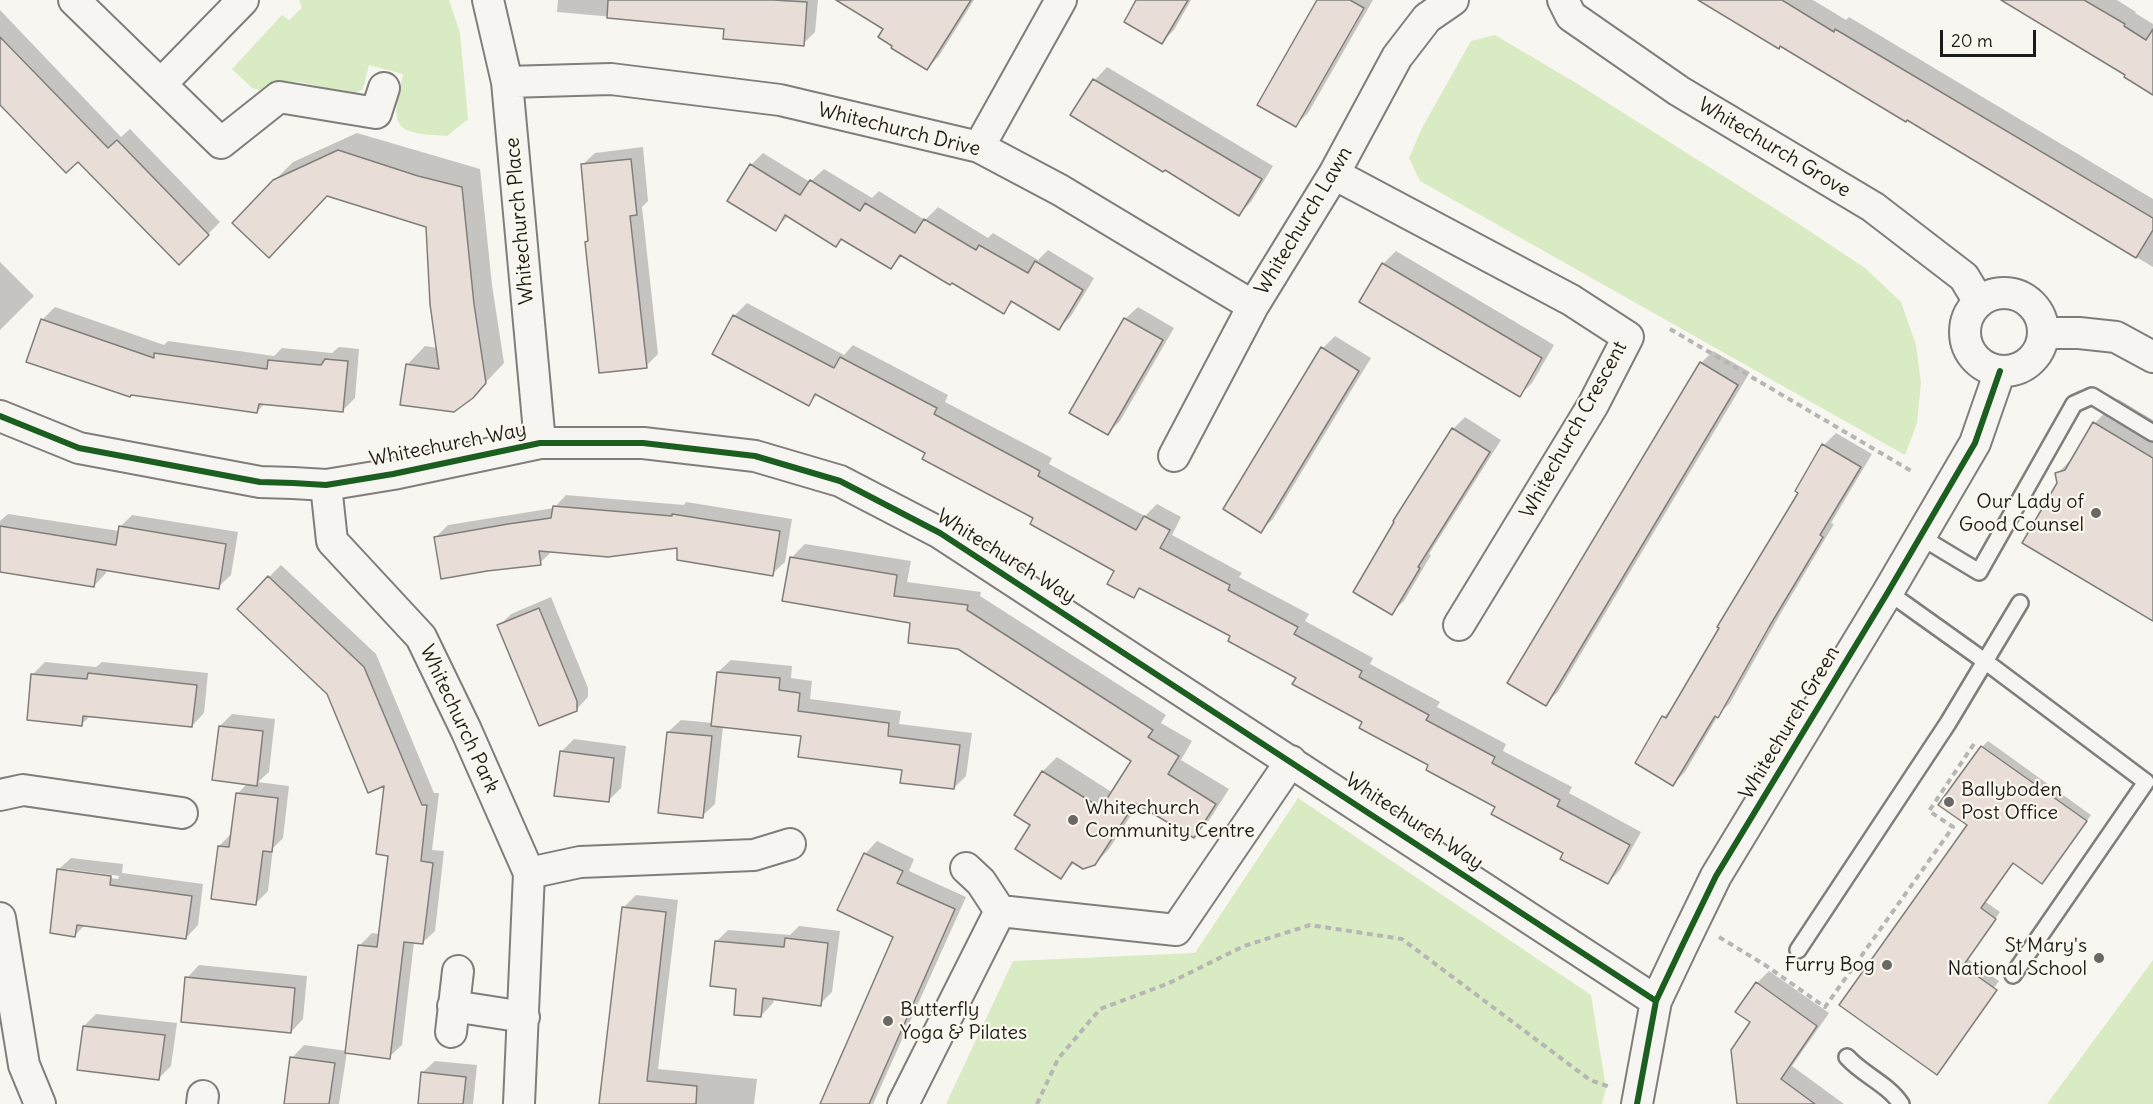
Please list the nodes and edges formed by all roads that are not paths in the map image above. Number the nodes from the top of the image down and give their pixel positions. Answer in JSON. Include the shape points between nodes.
{"nodes":[{"id":1,"x":74,"y":0,"type":"edge"},
{"id":2,"x":243,"y":0,"type":"edge"},
{"id":3,"x":488,"y":0,"type":"edge"},
{"id":4,"x":1061,"y":0,"type":"edge"},
{"id":5,"x":1453,"y":0,"type":"edge"},
{"id":6,"x":1563,"y":0,"type":"edge"},
{"id":7,"x":507,"y":82,"type":"junction"},
{"id":8,"x":161,"y":84,"type":"junction"},
{"id":9,"x":384,"y":88,"type":"dead end"},
{"id":10,"x":979,"y":147,"type":"junction"},
{"id":11,"x":1334,"y":174,"type":"junction"},
{"id":12,"x":1979,"y":303,"type":"junction"},
{"id":13,"x":1253,"y":306,"type":"junction"},
{"id":14,"x":2043,"y":333,"type":"junction"},
{"id":15,"x":2153,"y":357,"type":"edge"},
{"id":16,"x":2000,"y":371,"type":"junction"},
{"id":17,"x":0,"y":416,"type":"edge"},
{"id":18,"x":2153,"y":433,"type":"edge"},
{"id":19,"x":540,"y":443,"type":"junction"},
{"id":20,"x":1174,"y":456,"type":"dead end"},
{"id":21,"x":326,"y":485,"type":"junction"},
{"id":22,"x":1921,"y":537,"type":"junction"},
{"id":23,"x":1888,"y":592,"type":"junction"},
{"id":24,"x":2020,"y":603,"type":"dead end"},
{"id":25,"x":1459,"y":626,"type":"dead end"},
{"id":26,"x":1986,"y":662,"type":"junction"},
{"id":27,"x":1291,"y":761,"type":"junction"},
{"id":28,"x":0,"y":795,"type":"edge"},
{"id":29,"x":182,"y":813,"type":"dead end"},
{"id":30,"x":789,"y":844,"type":"dead end"},
{"id":31,"x":966,"y":868,"type":"dead end"},
{"id":32,"x":529,"y":873,"type":"junction"},
{"id":33,"x":1000,"y":911,"type":"junction"},
{"id":34,"x":0,"y":918,"type":"edge"},
{"id":35,"x":1798,"y":950,"type":"dead end"},
{"id":36,"x":458,"y":971,"type":"dead end"},
{"id":37,"x":2013,"y":975,"type":"dead end"},
{"id":38,"x":1656,"y":1002,"type":"junction"},
{"id":39,"x":524,"y":1017,"type":"junction"},
{"id":40,"x":1847,"y":1057,"type":"dead end"},
{"id":41,"x":1625,"y":1096,"type":"edge"},
{"id":42,"x":40,"y":1104,"type":"edge"},
{"id":43,"x":519,"y":1104,"type":"edge"},
{"id":44,"x":903,"y":1104,"type":"edge"},
{"id":45,"x":1901,"y":1104,"type":"edge"}],
"edges":[{"from":1,"to":8,"type":"street"},
{"from":2,"to":8,"type":"street"},
{"from":3,"to":7,"type":"street","name":"Whitechurch Place"},
{"from":4,"to":10,"type":"street"},
{"from":5,"to":11,"type":"street","name":"Whitechurch Lawn","via":[[1427,18],[1397,57]]},
{"from":6,"to":12,"type":"street","name":"Whitechurch Grove","via":[[1571,16],[1679,91],[1873,207],[1964,277]]},
{"from":7,"to":10,"type":"street","name":"Whitechurch Drive","via":[[611,79],[780,100]]},
{"from":7,"to":19,"type":"street","name":"Whitechurch Place"},
{"from":8,"to":9,"type":"street","via":[[221,143],[279,98],[376,113]]},
{"from":10,"to":13,"type":"street","name":"Whitechurch Drive"},
{"from":11,"to":13,"type":"street","name":"Whitechurch Lawn"},
{"from":11,"to":25,"type":"street","name":"Whitechurch Crescent","via":[[1571,300],[1628,337],[1593,405]]},
{"from":12,"to":14,"type":"street","via":[[2002,293],[2021,297],[2036,309]]},
{"from":12,"to":16,"type":"street","via":[[1966,324],[1970,350],[1988,368]]},
{"from":13,"to":20,"type":"street","name":"Whitechurch Lawn"},
{"from":14,"to":15,"type":"street","via":[[2116,337]]},
{"from":14,"to":16,"type":"street","via":[[2041,346],[2025,365]]},
{"from":16,"to":22,"type":"street","name":"Whitechurch Green","via":[[1975,443]]},
{"from":17,"to":21,"type":"street","name":"Whitechurch Way","via":[[79,448],[260,482]]},
{"from":18,"to":22,"type":"lane","via":[[2092,396],[2074,404],[1979,572]]},
{"from":19,"to":21,"type":"street","name":"Whitechurch Way"},
{"from":19,"to":27,"type":"street","name":"Whitechurch Way","via":[[643,443],[755,456],[840,481],[940,533]]},
{"from":21,"to":32,"type":"street","name":"Whitechurch Park","via":[[332,542],[421,637]]},
{"from":22,"to":23,"type":"street","name":"Whitechurch Green"},
{"from":23,"to":26,"type":"lane"},
{"from":23,"to":38,"type":"street","name":"Whitechurch Green","via":[[1716,876]]},
{"from":24,"to":26,"type":"lane"},
{"from":26,"to":35,"type":"lane"},
{"from":26,"to":37,"type":"lane","via":[[2146,782]]},
{"from":27,"to":33,"type":"street","via":[[1176,930]]},
{"from":27,"to":38,"type":"street","name":"Whitechurch Way"},
{"from":28,"to":29,"type":"street","via":[[23,790]]},
{"from":30,"to":32,"type":"street","via":[[754,855],[580,862]]},
{"from":31,"to":33,"type":"street","via":[[981,882]]},
{"from":32,"to":39,"type":"street","name":"Whitechurch Park"},
{"from":33,"to":44,"type":"street"},
{"from":34,"to":42,"type":"street","via":[[24,1065]]},
{"from":36,"to":39,"type":"street","via":[[452,1019]]},
{"from":38,"to":41,"type":"street","name":"Whitechurch Green"},
{"from":39,"to":43,"type":"street","name":"Whitechurch Park"},
{"from":40,"to":45,"type":"lane"}]}
